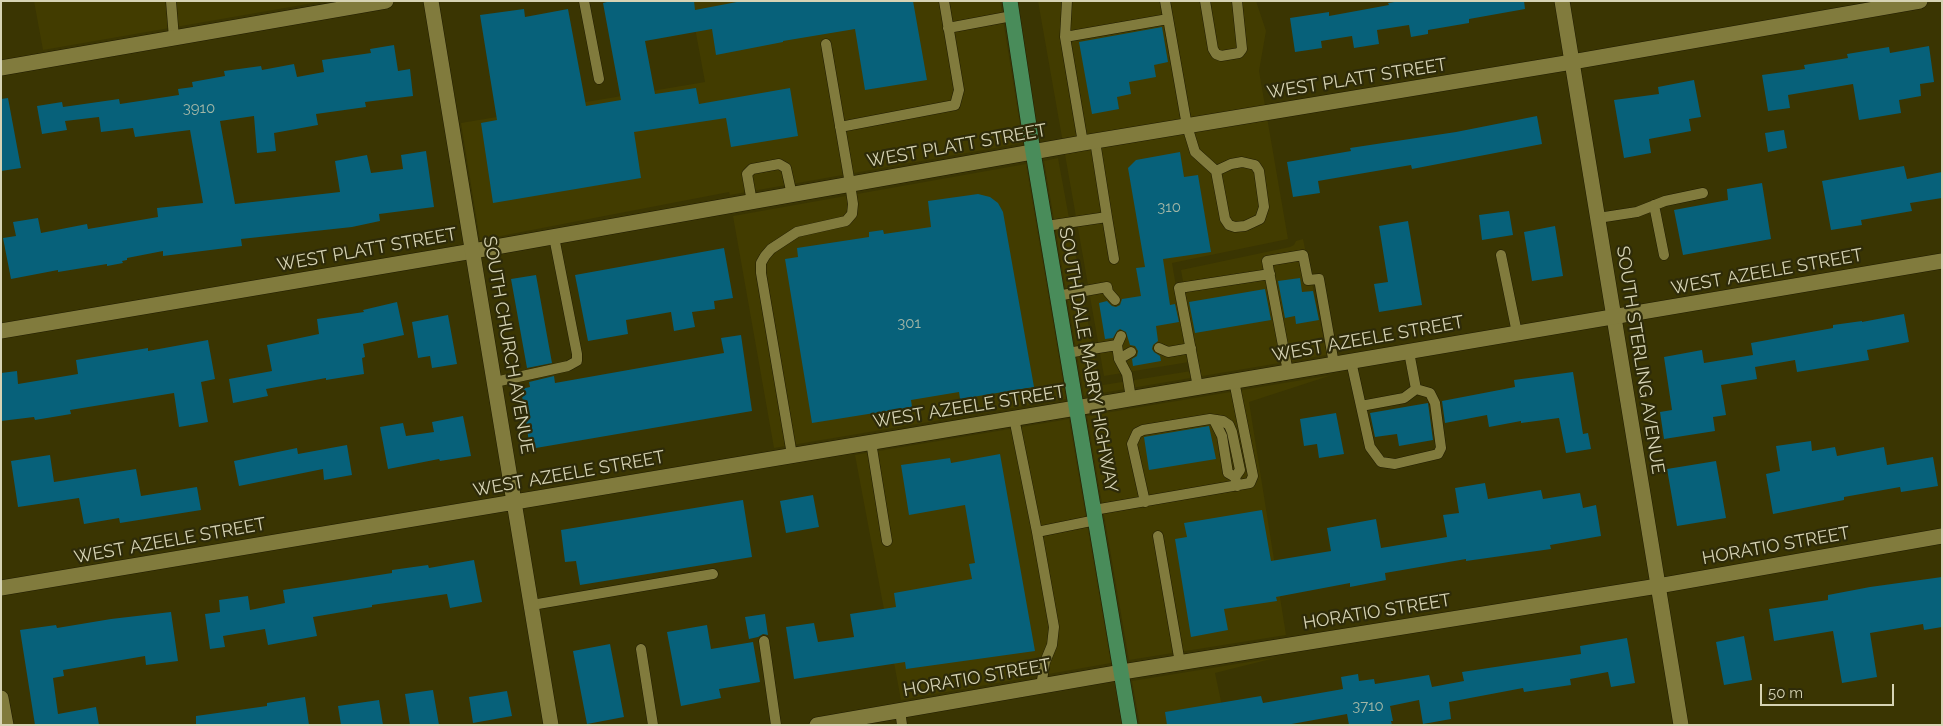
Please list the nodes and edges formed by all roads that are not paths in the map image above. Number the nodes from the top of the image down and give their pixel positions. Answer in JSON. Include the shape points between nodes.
{"nodes":[{"id":1,"x":171,"y":1,"type":"edge"},
{"id":2,"x":386,"y":1,"type":"edge"},
{"id":3,"x":431,"y":1,"type":"edge"},
{"id":4,"x":584,"y":1,"type":"edge"},
{"id":5,"x":944,"y":1,"type":"edge"},
{"id":6,"x":1066,"y":1,"type":"edge"},
{"id":7,"x":1164,"y":1,"type":"edge"},
{"id":8,"x":1205,"y":1,"type":"edge"},
{"id":9,"x":1237,"y":1,"type":"edge"},
{"id":10,"x":1562,"y":1,"type":"edge"},
{"id":11,"x":1920,"y":1,"type":"edge"},
{"id":12,"x":1011,"y":9,"type":"edge"},
{"id":13,"x":1168,"y":19,"type":"junction"},
{"id":14,"x":948,"y":28,"type":"junction"},
{"id":15,"x":1065,"y":37,"type":"junction"},
{"id":16,"x":174,"y":38,"type":"junction"},
{"id":17,"x":826,"y":44,"type":"dead end"},
{"id":18,"x":1572,"y":62,"type":"junction"},
{"id":19,"x":1,"y":68,"type":"edge"},
{"id":20,"x":599,"y":79,"type":"dead end"},
{"id":21,"x":840,"y":126,"type":"junction"},
{"id":22,"x":1187,"y":126,"type":"junction"},
{"id":23,"x":1089,"y":142,"type":"junction"},
{"id":24,"x":1033,"y":152,"type":"junction"},
{"id":25,"x":1216,"y":171,"type":"junction"},
{"id":26,"x":850,"y":184,"type":"junction"},
{"id":27,"x":1703,"y":193,"type":"dead end"},
{"id":28,"x":792,"y":195,"type":"junction"},
{"id":29,"x":752,"y":202,"type":"junction"},
{"id":30,"x":1654,"y":205,"type":"junction"},
{"id":31,"x":1107,"y":217,"type":"junction"},
{"id":32,"x":1598,"y":218,"type":"junction"},
{"id":33,"x":1046,"y":226,"type":"junction"},
{"id":34,"x":554,"y":237,"type":"junction"},
{"id":35,"x":473,"y":251,"type":"junction"},
{"id":36,"x":1664,"y":255,"type":"dead end"},
{"id":37,"x":1501,"y":256,"type":"dead end"},
{"id":38,"x":1114,"y":260,"type":"dead end"},
{"id":39,"x":1942,"y":261,"type":"edge"},
{"id":40,"x":1270,"y":274,"type":"junction"},
{"id":41,"x":1108,"y":292,"type":"junction"},
{"id":42,"x":1058,"y":296,"type":"junction"},
{"id":43,"x":1115,"y":300,"type":"dead end"},
{"id":44,"x":1104,"y":302,"type":"dead end"},
{"id":45,"x":1615,"y":317,"type":"junction"},
{"id":46,"x":1,"y":331,"type":"edge"},
{"id":47,"x":1517,"y":333,"type":"junction"},
{"id":48,"x":1191,"y":348,"type":"junction"},
{"id":49,"x":1409,"y":352,"type":"junction"},
{"id":50,"x":1067,"y":353,"type":"junction"},
{"id":51,"x":1162,"y":353,"type":"dead end"},
{"id":52,"x":1132,"y":357,"type":"dead end"},
{"id":53,"x":1119,"y":358,"type":"junction"},
{"id":54,"x":1351,"y":361,"type":"junction"},
{"id":55,"x":1334,"y":364,"type":"junction"},
{"id":56,"x":1288,"y":372,"type":"junction"},
{"id":57,"x":1234,"y":381,"type":"junction"},
{"id":58,"x":495,"y":382,"type":"junction"},
{"id":59,"x":1198,"y":387,"type":"junction"},
{"id":60,"x":1416,"y":389,"type":"junction"},
{"id":61,"x":1131,"y":398,"type":"junction"},
{"id":62,"x":1361,"y":406,"type":"junction"},
{"id":63,"x":1076,"y":408,"type":"junction"},
{"id":64,"x":1014,"y":418,"type":"junction"},
{"id":65,"x":872,"y":442,"type":"junction"},
{"id":66,"x":792,"y":456,"type":"junction"},
{"id":67,"x":1236,"y":481,"type":"junction"},
{"id":68,"x":515,"y":502,"type":"junction"},
{"id":69,"x":1145,"y":502,"type":"junction"},
{"id":70,"x":1095,"y":515,"type":"junction"},
{"id":71,"x":1037,"y":532,"type":"junction"},
{"id":72,"x":1158,"y":536,"type":"dead end"},
{"id":73,"x":1942,"y":536,"type":"edge"},
{"id":74,"x":887,"y":541,"type":"dead end"},
{"id":75,"x":713,"y":574,"type":"dead end"},
{"id":76,"x":1658,"y":586,"type":"junction"},
{"id":77,"x":1,"y":588,"type":"edge"},
{"id":78,"x":532,"y":605,"type":"junction"},
{"id":79,"x":764,"y":641,"type":"dead end"},
{"id":80,"x":641,"y":649,"type":"dead end"},
{"id":81,"x":1180,"y":662,"type":"junction"},
{"id":82,"x":1122,"y":672,"type":"junction"},
{"id":83,"x":1041,"y":686,"type":"junction"},
{"id":84,"x":1,"y":698,"type":"edge"},
{"id":85,"x":901,"y":718,"type":"edge"},
{"id":86,"x":6,"y":725,"type":"edge"},
{"id":87,"x":552,"y":725,"type":"edge"},
{"id":88,"x":653,"y":725,"type":"edge"},
{"id":89,"x":776,"y":725,"type":"edge"},
{"id":90,"x":817,"y":725,"type":"edge"},
{"id":91,"x":1130,"y":725,"type":"edge"},
{"id":92,"x":1681,"y":725,"type":"edge"}],
"edges":[{"from":1,"to":16,"type":"lane"},
{"from":2,"to":16,"type":"street"},
{"from":3,"to":35,"type":"street","name":"SOUTH CHURCH AVENUE"},
{"from":4,"to":20,"type":"lane"},
{"from":5,"to":14,"type":"lane"},
{"from":6,"to":15,"type":"lane"},
{"from":7,"to":13,"type":"lane"},
{"from":8,"to":9,"type":"lane","via":[[1213,49],[1221,56],[1238,53],[1242,49]]},
{"from":10,"to":18,"type":"street","name":"SOUTH STERLING AVENUE"},
{"from":11,"to":18,"type":"street","name":"WEST PLATT STREET"},
{"from":12,"to":14,"type":"lane"},
{"from":12,"to":24,"type":"main road","name":"SOUTH DALE MABRY HIGHWAY"},
{"from":13,"to":15,"type":"lane"},
{"from":13,"to":22,"type":"lane"},
{"from":14,"to":21,"type":"lane","via":[[959,90],[955,105]]},
{"from":15,"to":23,"type":"lane"},
{"from":16,"to":19,"type":"street"},
{"from":17,"to":21,"type":"lane"},
{"from":18,"to":22,"type":"street","name":"WEST PLATT STREET"},
{"from":18,"to":32,"type":"street","name":"SOUTH STERLING AVENUE"},
{"from":21,"to":26,"type":"lane"},
{"from":22,"to":23,"type":"street","name":"WEST PLATT STREET"},
{"from":22,"to":25,"type":"lane","via":[[1195,152]]},
{"from":23,"to":24,"type":"street","name":"WEST PLATT STREET"},
{"from":23,"to":31,"type":"lane"},
{"from":24,"to":26,"type":"street","name":"WEST PLATT STREET"},
{"from":24,"to":33,"type":"main road","name":"SOUTH DALE MABRY HIGHWAY"},
{"from":25,"to":25,"type":"lane","via":[[1242,162],[1255,165],[1264,207],[1260,219],[1236,227],[1225,220]]},
{"from":26,"to":28,"type":"street","name":"WEST PLATT STREET"},
{"from":26,"to":66,"type":"lane","via":[[853,209],[850,218],[797,232],[771,249],[761,263]]},
{"from":27,"to":30,"type":"lane"},
{"from":28,"to":29,"type":"street","name":"WEST PLATT STREET"},
{"from":28,"to":29,"type":"lane","via":[[786,168],[779,164],[752,169],[747,174]]},
{"from":29,"to":34,"type":"street","name":"WEST PLATT STREET"},
{"from":30,"to":32,"type":"lane","via":[[1637,212]]},
{"from":30,"to":36,"type":"lane"},
{"from":31,"to":33,"type":"lane"},
{"from":31,"to":38,"type":"lane"},
{"from":32,"to":45,"type":"street","name":"SOUTH STERLING AVENUE"},
{"from":33,"to":42,"type":"main road","name":"SOUTH DALE MABRY HIGHWAY"},
{"from":34,"to":35,"type":"street","name":"WEST PLATT STREET"},
{"from":34,"to":58,"type":"lane","via":[[577,361],[568,366]]},
{"from":35,"to":46,"type":"street","name":"WEST PLATT STREET"},
{"from":35,"to":58,"type":"street","name":"SOUTH CHURCH AVENUE"},
{"from":37,"to":47,"type":"lane"},
{"from":39,"to":45,"type":"street","name":"WEST AZEELE STREET"},
{"from":40,"to":48,"type":"lane","via":[[1179,288]]},
{"from":40,"to":55,"type":"lane","via":[[1267,261],[1303,255],[1308,280],[1319,279]]},
{"from":40,"to":56,"type":"lane"},
{"from":41,"to":42,"type":"lane","via":[[1107,287]]},
{"from":41,"to":43,"type":"lane"},
{"from":41,"to":44,"type":"lane"},
{"from":42,"to":50,"type":"main road","name":"SOUTH DALE MABRY HIGHWAY"},
{"from":45,"to":47,"type":"street","name":"WEST AZEELE STREET"},
{"from":45,"to":76,"type":"street","name":"SOUTH STERLING AVENUE"},
{"from":47,"to":49,"type":"street","name":"WEST AZEELE STREET"},
{"from":48,"to":51,"type":"lane"},
{"from":48,"to":59,"type":"lane"},
{"from":49,"to":54,"type":"street","name":"WEST AZEELE STREET"},
{"from":49,"to":60,"type":"lane"},
{"from":50,"to":53,"type":"lane","via":[[1116,340]]},
{"from":50,"to":63,"type":"main road","name":"SOUTH DALE MABRY HIGHWAY"},
{"from":52,"to":53,"type":"lane"},
{"from":53,"to":61,"type":"lane","via":[[1127,374]]},
{"from":54,"to":55,"type":"street","name":"WEST AZEELE STREET"},
{"from":54,"to":62,"type":"lane"},
{"from":55,"to":56,"type":"street","name":"WEST AZEELE STREET"},
{"from":56,"to":57,"type":"street","name":"WEST AZEELE STREET"},
{"from":57,"to":59,"type":"street","name":"WEST AZEELE STREET"},
{"from":57,"to":67,"type":"lane","via":[[1253,476],[1250,483]]},
{"from":58,"to":68,"type":"street","name":"SOUTH CHURCH AVENUE"},
{"from":59,"to":61,"type":"street","name":"WEST AZEELE STREET"},
{"from":60,"to":62,"type":"lane","via":[[1404,398]]},
{"from":60,"to":62,"type":"lane","via":[[1430,393],[1435,403],[1441,441],[1438,454],[1395,464],[1381,462],[1370,447]]},
{"from":61,"to":63,"type":"street","name":"WEST AZEELE STREET"},
{"from":63,"to":64,"type":"street","name":"WEST AZEELE STREET"},
{"from":63,"to":70,"type":"main road","name":"SOUTH DALE MABRY HIGHWAY"},
{"from":64,"to":65,"type":"street","name":"WEST AZEELE STREET"},
{"from":64,"to":71,"type":"lane"},
{"from":65,"to":66,"type":"street","name":"WEST AZEELE STREET"},
{"from":65,"to":74,"type":"lane"},
{"from":66,"to":68,"type":"street","name":"WEST AZEELE STREET"},
{"from":67,"to":69,"type":"lane"},
{"from":67,"to":69,"type":"lane","via":[[1240,470],[1232,432],[1223,420],[1143,430],[1137,433],[1132,444]]},
{"from":68,"to":77,"type":"street","name":"WEST AZEELE STREET"},
{"from":68,"to":78,"type":"street","name":"SOUTH CHURCH AVENUE"},
{"from":69,"to":70,"type":"lane"},
{"from":70,"to":71,"type":"lane"},
{"from":70,"to":82,"type":"main road","name":"SOUTH DALE MABRY HIGHWAY"},
{"from":71,"to":83,"type":"lane","via":[[1054,627]]},
{"from":72,"to":81,"type":"lane"},
{"from":73,"to":76,"type":"street","name":"HORATIO STREET"},
{"from":75,"to":78,"type":"lane"},
{"from":76,"to":81,"type":"street","name":"HORATIO STREET"},
{"from":76,"to":92,"type":"street","name":"SOUTH STERLING AVENUE"},
{"from":78,"to":87,"type":"street","name":"SOUTH CHURCH AVENUE"},
{"from":79,"to":89,"type":"lane"},
{"from":80,"to":88,"type":"lane"},
{"from":81,"to":82,"type":"street","name":"HORATIO STREET"},
{"from":82,"to":83,"type":"street","name":"HORATIO STREET"},
{"from":82,"to":91,"type":"main road","name":"SOUTH DALE MABRY HIGHWAY"},
{"from":83,"to":85,"type":"street","name":"HORATIO STREET"},
{"from":84,"to":86,"type":"street"},
{"from":85,"to":90,"type":"street","name":"HORATIO STREET"}]}
